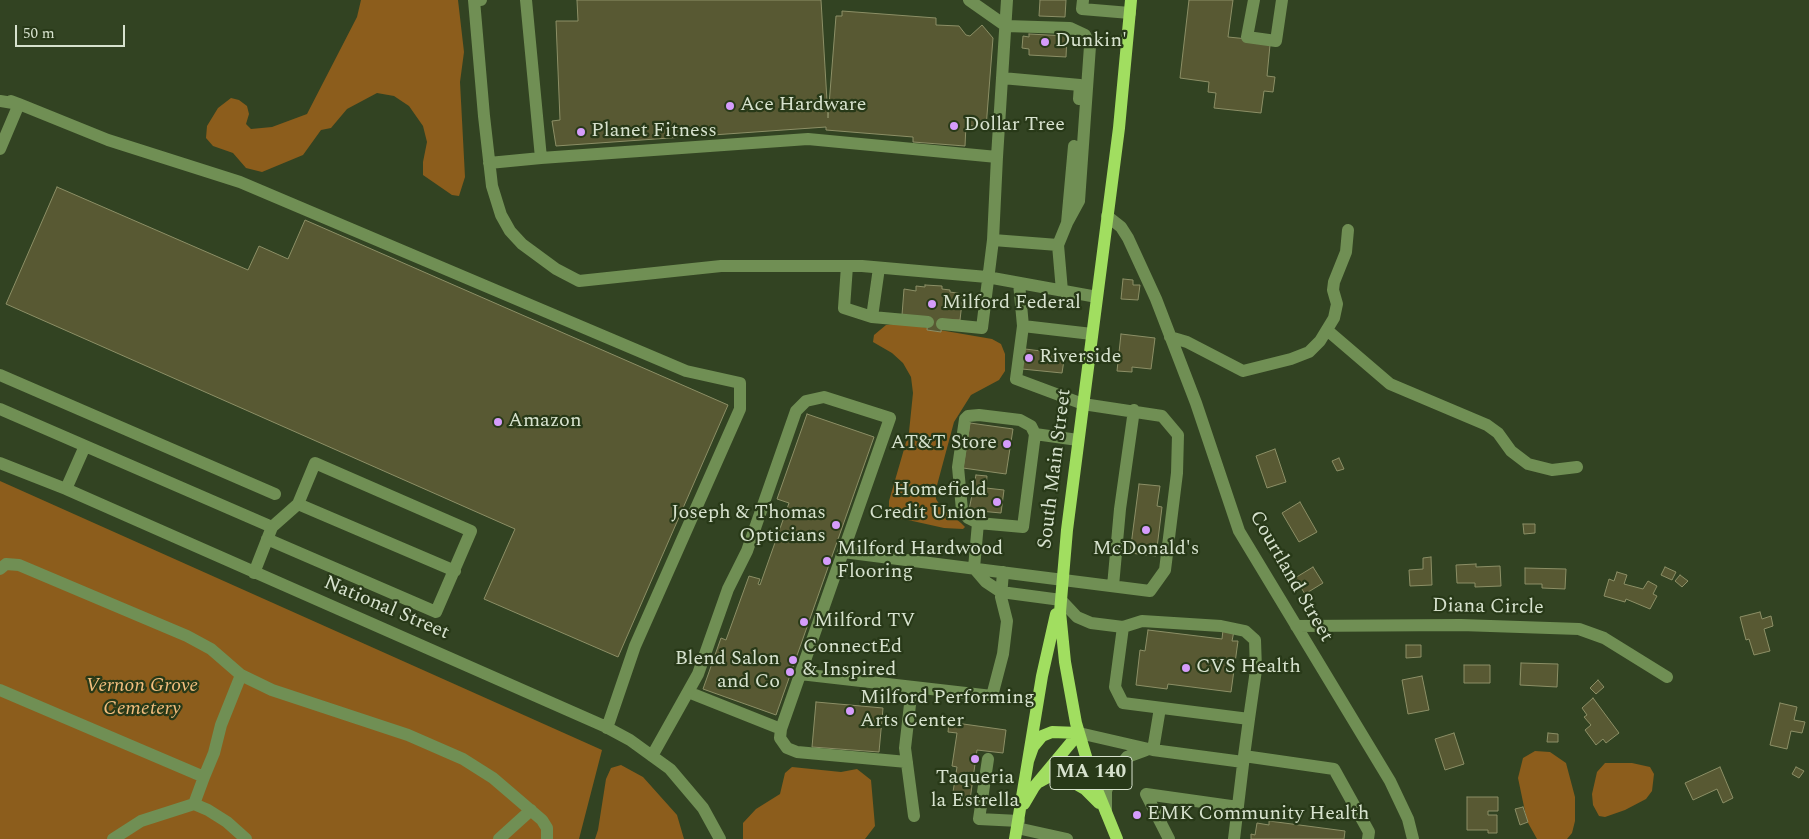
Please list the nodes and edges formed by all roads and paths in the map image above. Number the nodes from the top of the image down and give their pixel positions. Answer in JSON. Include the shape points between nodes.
{"nodes":[{"id":1,"x":481,"y":0,"type":"edge"},
{"id":2,"x":526,"y":0,"type":"edge"},
{"id":3,"x":969,"y":0,"type":"edge"},
{"id":4,"x":1007,"y":0,"type":"edge"},
{"id":5,"x":1083,"y":0,"type":"edge"},
{"id":6,"x":1131,"y":0,"type":"edge"},
{"id":7,"x":1254,"y":0,"type":"edge"},
{"id":8,"x":1282,"y":0,"type":"edge"},
{"id":9,"x":1130,"y":13,"type":"junction"},
{"id":10,"x":1006,"y":26,"type":"junction"},
{"id":11,"x":1002,"y":78,"type":"junction"},
{"id":12,"x":0,"y":99,"type":"edge"},
{"id":13,"x":20,"y":104,"type":"junction"},
{"id":14,"x":0,"y":149,"type":"edge"},
{"id":15,"x":541,"y":158,"type":"junction"},
{"id":16,"x":997,"y":158,"type":"junction"},
{"id":17,"x":490,"y":163,"type":"junction"},
{"id":18,"x":1107,"y":216,"type":"junction"},
{"id":19,"x":1067,"y":223,"type":"junction"},
{"id":20,"x":1348,"y":230,"type":"dead end"},
{"id":21,"x":993,"y":240,"type":"junction"},
{"id":22,"x":1058,"y":244,"type":"junction"},
{"id":23,"x":847,"y":266,"type":"junction"},
{"id":24,"x":879,"y":268,"type":"junction"},
{"id":25,"x":987,"y":277,"type":"junction"},
{"id":26,"x":1019,"y":283,"type":"junction"},
{"id":27,"x":1062,"y":291,"type":"junction"},
{"id":28,"x":1097,"y":297,"type":"junction"},
{"id":29,"x":872,"y":317,"type":"junction"},
{"id":30,"x":928,"y":322,"type":"dead end"},
{"id":31,"x":942,"y":324,"type":"dead end"},
{"id":32,"x":1023,"y":326,"type":"junction"},
{"id":33,"x":1327,"y":330,"type":"junction"},
{"id":34,"x":1092,"y":334,"type":"junction"},
{"id":35,"x":1170,"y":337,"type":"junction"},
{"id":36,"x":0,"y":374,"type":"edge"},
{"id":37,"x":1083,"y":404,"type":"junction"},
{"id":38,"x":0,"y":409,"type":"edge"},
{"id":39,"x":1134,"y":410,"type":"junction"},
{"id":40,"x":1036,"y":434,"type":"junction"},
{"id":41,"x":1078,"y":440,"type":"junction"},
{"id":42,"x":85,"y":446,"type":"junction"},
{"id":43,"x":0,"y":463,"type":"edge"},
{"id":44,"x":1576,"y":467,"type":"dead end"},
{"id":45,"x":66,"y":489,"type":"junction"},
{"id":46,"x":275,"y":494,"type":"dead end"},
{"id":47,"x":298,"y":504,"type":"junction"},
{"id":48,"x":978,"y":523,"type":"junction"},
{"id":49,"x":270,"y":533,"type":"junction"},
{"id":50,"x":843,"y":552,"type":"junction"},
{"id":51,"x":974,"y":568,"type":"junction"},
{"id":52,"x":0,"y":569,"type":"edge"},
{"id":53,"x":455,"y":571,"type":"junction"},
{"id":54,"x":1003,"y":572,"type":"junction"},
{"id":55,"x":254,"y":573,"type":"junction"},
{"id":56,"x":1061,"y":580,"type":"junction"},
{"id":57,"x":1113,"y":586,"type":"junction"},
{"id":58,"x":1001,"y":592,"type":"junction"},
{"id":59,"x":1060,"y":600,"type":"junction"},
{"id":60,"x":1296,"y":626,"type":"junction"},
{"id":61,"x":1123,"y":627,"type":"junction"},
{"id":62,"x":800,"y":674,"type":"junction"},
{"id":63,"x":241,"y":675,"type":"junction"},
{"id":64,"x":1667,"y":677,"type":"dead end"},
{"id":65,"x":912,"y":687,"type":"junction"},
{"id":66,"x":0,"y":690,"type":"edge"},
{"id":67,"x":688,"y":692,"type":"junction"},
{"id":68,"x":1160,"y":708,"type":"junction"},
{"id":69,"x":1249,"y":719,"type":"junction"},
{"id":70,"x":607,"y":728,"type":"junction"},
{"id":71,"x":781,"y":729,"type":"junction"},
{"id":72,"x":1079,"y":733,"type":"junction"},
{"id":73,"x":1154,"y":750,"type":"junction"},
{"id":74,"x":652,"y":756,"type":"junction"},
{"id":75,"x":988,"y":759,"type":"dead end"},
{"id":76,"x":1244,"y":759,"type":"junction"},
{"id":77,"x":1028,"y":761,"type":"junction"},
{"id":78,"x":907,"y":762,"type":"junction"},
{"id":79,"x":204,"y":777,"type":"junction"},
{"id":80,"x":1037,"y":783,"type":"junction"},
{"id":81,"x":194,"y":804,"type":"junction"},
{"id":82,"x":1238,"y":807,"type":"junction"},
{"id":83,"x":531,"y":810,"type":"junction"},
{"id":84,"x":1106,"y":812,"type":"junction"},
{"id":85,"x":914,"y":816,"type":"dead end"},
{"id":86,"x":1017,"y":829,"type":"edge"},
{"id":87,"x":112,"y":839,"type":"edge"},
{"id":88,"x":246,"y":839,"type":"edge"},
{"id":89,"x":499,"y":839,"type":"edge"},
{"id":90,"x":547,"y":839,"type":"edge"},
{"id":91,"x":720,"y":839,"type":"edge"},
{"id":92,"x":1066,"y":839,"type":"edge"},
{"id":93,"x":1117,"y":839,"type":"edge"},
{"id":94,"x":1168,"y":839,"type":"edge"},
{"id":95,"x":1234,"y":839,"type":"edge"},
{"id":96,"x":1368,"y":839,"type":"edge"},
{"id":97,"x":1413,"y":839,"type":"edge"}],
"edges":[{"from":1,"to":17,"type":"street","via":[[474,0]]},
{"from":2,"to":15,"type":"street"},
{"from":3,"to":10,"type":"street"},
{"from":4,"to":10,"type":"street"},
{"from":5,"to":9,"type":"street","via":[[1082,9]]},
{"from":6,"to":9,"type":"main road","name":"South Main Street","number":"MA 140"},
{"from":7,"to":8,"type":"street","via":[[1247,37],[1276,41]]},
{"from":9,"to":18,"type":"main road","name":"South Main Street","number":"MA 140"},
{"from":10,"to":11,"type":"street"},
{"from":10,"to":19,"type":"street","via":[[1070,28],[1085,35],[1090,46],[1079,201]]},
{"from":11,"to":16,"type":"street"},
{"from":11,"to":19,"type":"street","via":[[1080,85]]},
{"from":12,"to":13,"type":"street"},
{"from":13,"to":14,"type":"street"},
{"from":13,"to":70,"type":"street","via":[[108,140],[240,182],[686,370],[740,383],[740,410],[635,646]]},
{"from":15,"to":16,"type":"street","via":[[808,139]]},
{"from":15,"to":17,"type":"street"},
{"from":16,"to":21,"type":"street"},
{"from":17,"to":23,"type":"street","via":[[492,186],[510,231],[549,264],[579,281],[721,266]]},
{"from":18,"to":28,"type":"main road","name":"South Main Street","number":"MA 140"},
{"from":18,"to":35,"type":"street","name":"Courtland Street","via":[[1121,227],[1128,238]]},
{"from":19,"to":22,"type":"street"},
{"from":20,"to":33,"type":"street","via":[[1346,252],[1334,282],[1336,311]]},
{"from":21,"to":22,"type":"street"},
{"from":21,"to":25,"type":"street"},
{"from":22,"to":27,"type":"street"},
{"from":23,"to":24,"type":"street"},
{"from":23,"to":29,"type":"street","via":[[844,308]]},
{"from":24,"to":25,"type":"street"},
{"from":24,"to":29,"type":"street"},
{"from":25,"to":26,"type":"street"},
{"from":25,"to":31,"type":"street","via":[[982,328]]},
{"from":26,"to":27,"type":"street"},
{"from":26,"to":32,"type":"street"},
{"from":27,"to":28,"type":"street"},
{"from":28,"to":34,"type":"main road","name":"South Main Street","number":"MA 140"},
{"from":29,"to":30,"type":"street"},
{"from":32,"to":34,"type":"street"},
{"from":32,"to":37,"type":"street","via":[[1016,379]]},
{"from":33,"to":35,"type":"street","via":[[1315,347],[1302,356],[1243,371],[1188,342]]},
{"from":33,"to":44,"type":"street","via":[[1390,384],[1487,425],[1528,464],[1552,470]]},
{"from":34,"to":37,"type":"main road","name":"South Main Street","number":"MA 140"},
{"from":35,"to":60,"type":"street","name":"Courtland Street","via":[[1196,403],[1236,524]]},
{"from":36,"to":46,"type":"street"},
{"from":37,"to":39,"type":"street"},
{"from":37,"to":41,"type":"main road","name":"South Main Street","number":"MA 140"},
{"from":38,"to":42,"type":"street"},
{"from":39,"to":57,"type":"street"},
{"from":39,"to":57,"type":"street","via":[[1162,416],[1178,435],[1172,520],[1165,570],[1150,591]]},
{"from":40,"to":41,"type":"street"},
{"from":40,"to":48,"type":"street","via":[[1024,527]]},
{"from":40,"to":48,"type":"street","via":[[1031,426],[1020,420],[978,415],[965,419],[958,467],[961,504],[964,514]]},
{"from":41,"to":56,"type":"main road","name":"South Main Street","number":"MA 140"},
{"from":42,"to":45,"type":"street"},
{"from":42,"to":49,"type":"street"},
{"from":43,"to":45,"type":"street","name":"National Street"},
{"from":45,"to":55,"type":"street","name":"National Street"},
{"from":47,"to":49,"type":"street"},
{"from":47,"to":53,"type":"street"},
{"from":47,"to":53,"type":"street","via":[[315,463],[471,531]]},
{"from":48,"to":51,"type":"street"},
{"from":49,"to":53,"type":"street","via":[[436,612]]},
{"from":49,"to":55,"type":"street"},
{"from":50,"to":51,"type":"street"},
{"from":50,"to":62,"type":"street"},
{"from":50,"to":67,"type":"street","via":[[890,418],[828,398],[815,398],[796,411],[747,551]]},
{"from":51,"to":54,"type":"street"},
{"from":51,"to":58,"type":"street"},
{"from":52,"to":63,"type":"street","via":[[6,564],[19,565],[187,636],[211,649]]},
{"from":54,"to":56,"type":"street"},
{"from":54,"to":58,"type":"street"},
{"from":55,"to":70,"type":"street","name":"National Street"},
{"from":56,"to":57,"type":"street"},
{"from":56,"to":59,"type":"main road","name":"South Main Street","number":"MA 140"},
{"from":58,"to":59,"type":"street"},
{"from":58,"to":65,"type":"street","via":[[1007,621],[1003,654],[992,696]]},
{"from":59,"to":61,"type":"street","via":[[1084,621]]},
{"from":59,"to":72,"type":"main road","name":"South Main Street","number":"MA 140","via":[[1065,662]]},
{"from":59,"to":77,"type":"main road","via":[[1044,666]]},
{"from":60,"to":64,"type":"street","name":"Diana Circle","via":[[1461,625],[1579,629],[1604,638]]},
{"from":60,"to":97,"type":"street","name":"Courtland Street","via":[[1393,787],[1408,819]]},
{"from":61,"to":68,"type":"street","via":[[1115,686],[1123,703]]},
{"from":61,"to":69,"type":"street","via":[[1142,621],[1221,626],[1245,631],[1255,640],[1256,670]]},
{"from":62,"to":65,"type":"street"},
{"from":62,"to":71,"type":"street"},
{"from":63,"to":79,"type":"street"},
{"from":63,"to":83,"type":"street","via":[[306,702],[408,734],[463,759],[493,778]]},
{"from":65,"to":78,"type":"street","via":[[905,748]]},
{"from":66,"to":79,"type":"street"},
{"from":67,"to":71,"type":"street"},
{"from":67,"to":74,"type":"street"},
{"from":68,"to":69,"type":"street"},
{"from":68,"to":73,"type":"street"},
{"from":69,"to":76,"type":"street"},
{"from":70,"to":74,"type":"street","name":"National Street"},
{"from":71,"to":78,"type":"street","via":[[781,742],[792,751]]},
{"from":72,"to":73,"type":"street"},
{"from":72,"to":77,"type":"main road","via":[[1058,731],[1047,734],[1036,743]]},
{"from":72,"to":80,"type":"main road"},
{"from":72,"to":84,"type":"main road","number":"MA 140"},
{"from":73,"to":76,"type":"street"},
{"from":73,"to":84,"type":"street","via":[[1132,754],[1118,765],[1108,784]]},
{"from":74,"to":91,"type":"street","name":"National Street","via":[[685,784],[704,808]]},
{"from":75,"to":86,"type":"street","via":[[979,819]]},
{"from":76,"to":82,"type":"street"},
{"from":76,"to":96,"type":"street","via":[[1334,769],[1369,832]]},
{"from":77,"to":86,"type":"main road"},
{"from":78,"to":85,"type":"street"},
{"from":79,"to":81,"type":"street"},
{"from":80,"to":84,"type":"main road","via":[[1050,776],[1070,779]]},
{"from":80,"to":86,"type":"main road","via":[[1028,797]]},
{"from":81,"to":87,"type":"street","via":[[141,821]]},
{"from":81,"to":88,"type":"street","via":[[227,822]]},
{"from":82,"to":94,"type":"street","via":[[1146,794]]},
{"from":82,"to":95,"type":"street"},
{"from":83,"to":89,"type":"street"},
{"from":83,"to":90,"type":"street","via":[[547,828]]},
{"from":84,"to":93,"type":"main road","number":"MA 140"},
{"from":86,"to":92,"type":"street"}]}
